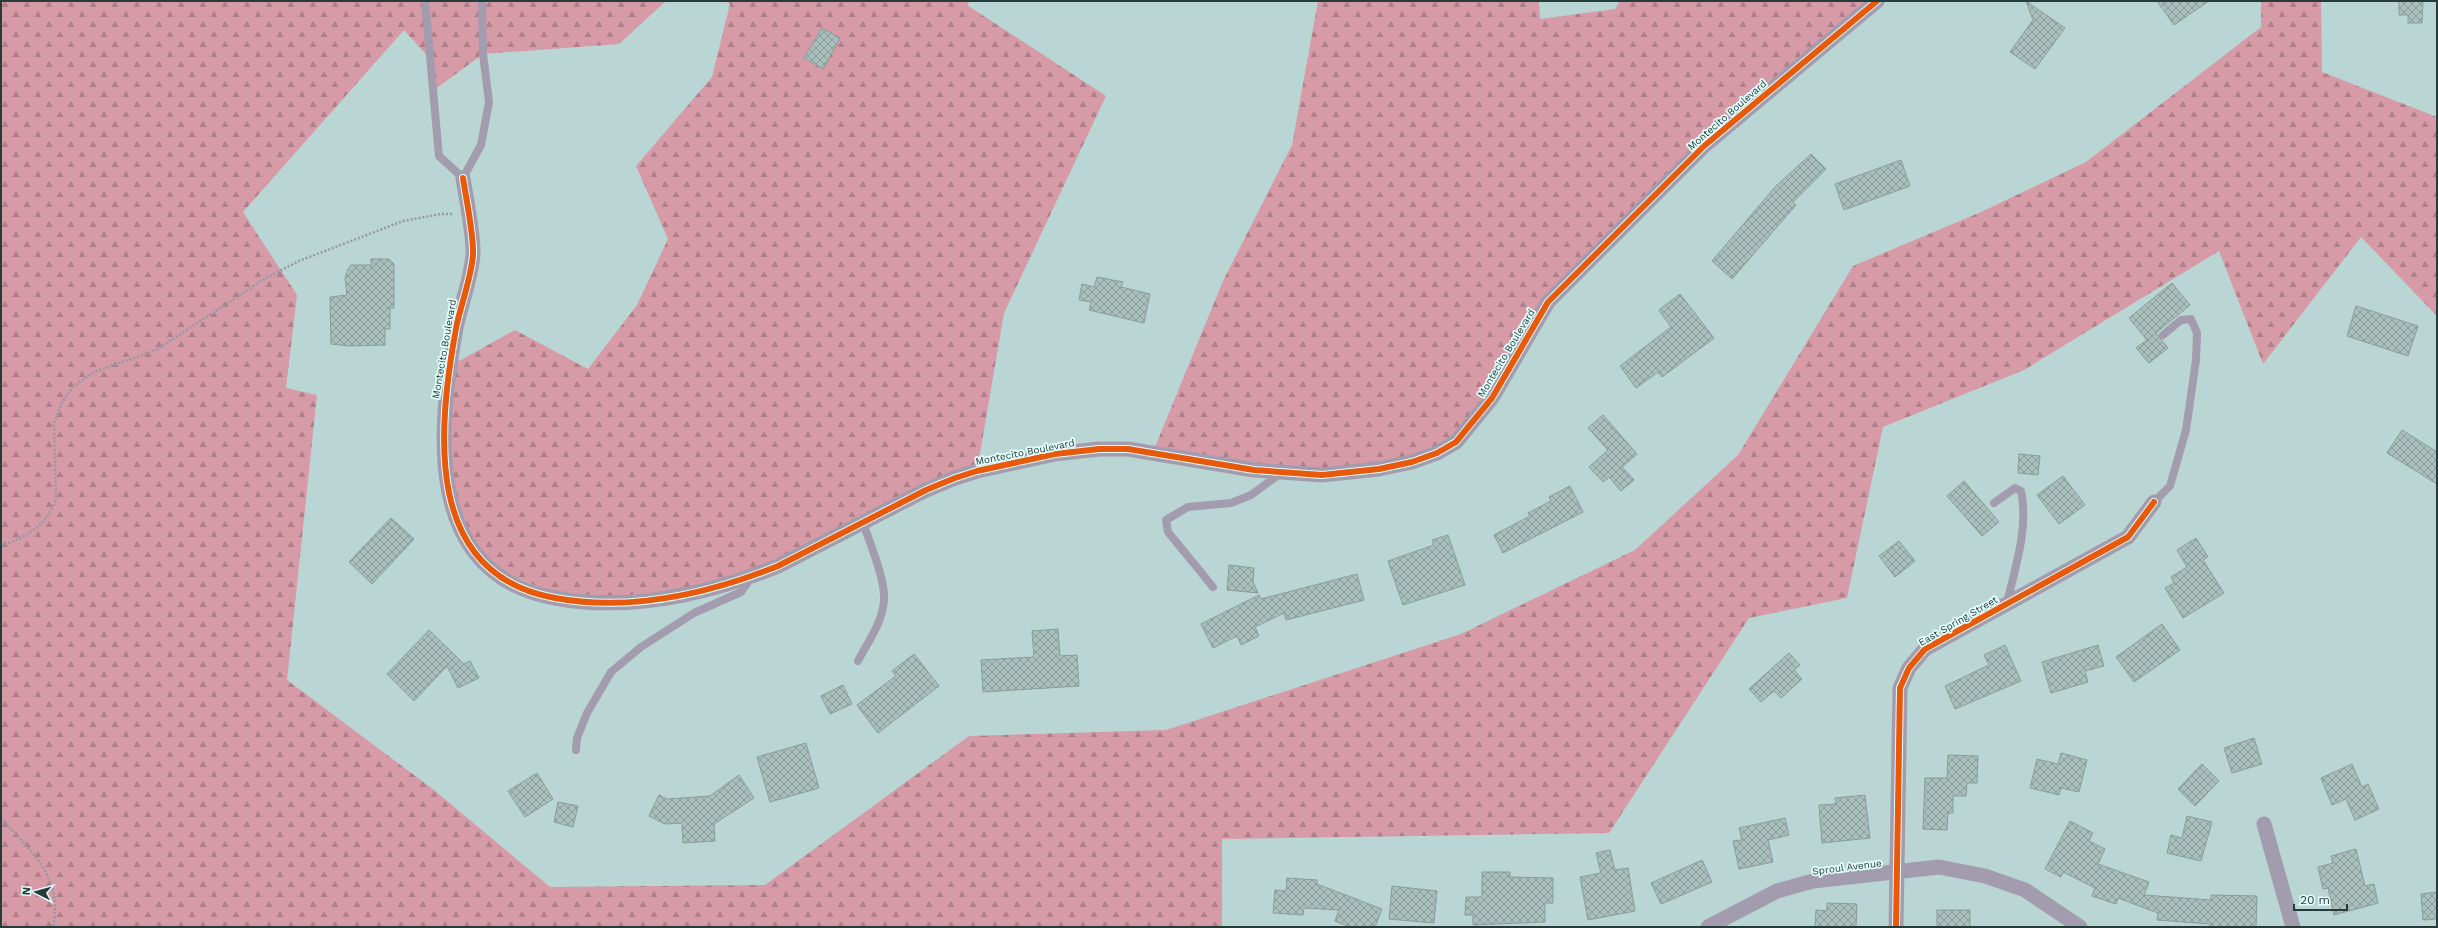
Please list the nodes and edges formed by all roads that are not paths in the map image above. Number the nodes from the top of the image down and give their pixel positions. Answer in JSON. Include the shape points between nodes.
{"nodes":[{"id":1,"x":425,"y":1,"type":"edge"},
{"id":2,"x":482,"y":1,"type":"edge"},
{"id":3,"x":1877,"y":1,"type":"edge"},
{"id":4,"x":463,"y":178,"type":"junction"},
{"id":5,"x":2162,"y":335,"type":"dead end"},
{"id":6,"x":1281,"y":473,"type":"junction"},
{"id":7,"x":2154,"y":502,"type":"joint"},
{"id":8,"x":1994,"y":503,"type":"dead end"},
{"id":9,"x":863,"y":523,"type":"junction"},
{"id":10,"x":752,"y":576,"type":"junction"},
{"id":11,"x":1213,"y":587,"type":"dead end"},
{"id":12,"x":2006,"y":604,"type":"junction"},
{"id":13,"x":858,"y":661,"type":"dead end"},
{"id":14,"x":576,"y":750,"type":"dead end"},
{"id":15,"x":2264,"y":824,"type":"dead end"},
{"id":16,"x":1896,"y":871,"type":"junction"},
{"id":17,"x":1708,"y":927,"type":"edge"},
{"id":18,"x":1896,"y":927,"type":"edge"},
{"id":19,"x":2080,"y":927,"type":"edge"},
{"id":20,"x":2293,"y":927,"type":"edge"}],
"edges":[{"from":1,"to":4,"type":"lane","via":[[439,156]]},
{"from":2,"to":4,"type":"lane","via":[[483,54],[488,102],[481,145]]},
{"from":3,"to":6,"type":"street","name":"Montecito Boulevard","via":[[1704,146],[1548,302],[1492,398],[1456,442],[1437,453],[1412,462],[1379,469],[1322,475]]},
{"from":4,"to":10,"type":"street","name":"Montecito Boulevard","via":[[473,254],[450,366],[445,406],[444,453],[448,488],[458,523],[469,546],[495,574],[524,590],[593,603],[612,604],[665,598]]},
{"from":5,"to":7,"type":"lane","via":[[2181,320],[2191,319],[2198,333],[2186,430],[2174,477],[2170,486]]},
{"from":6,"to":9,"type":"street","name":"Montecito Boulevard","via":[[1128,449],[1062,453],[956,478],[926,490]]},
{"from":6,"to":11,"type":"lane","via":[[1251,495],[1231,503],[1188,507],[1166,520],[1168,532]]},
{"from":7,"to":12,"type":"street","name":"East Spring Street","via":[[2128,537]]},
{"from":8,"to":12,"type":"lane","via":[[2015,488],[2021,491],[2024,502],[2019,546]]},
{"from":9,"to":10,"type":"street","name":"Montecito Boulevard"},
{"from":9,"to":13,"type":"lane","via":[[877,565],[884,601],[876,629]]},
{"from":10,"to":14,"type":"lane","via":[[741,592],[694,613],[641,647],[611,672],[587,713],[577,738]]},
{"from":12,"to":16,"type":"street","name":"East Spring Street","via":[[1925,649],[1909,668],[1900,688]]},
{"from":15,"to":20,"type":"street"},
{"from":16,"to":17,"type":"street","name":"Sproul Avenue","via":[[1813,881],[1777,891]]},
{"from":16,"to":18,"type":"street","name":"East Spring Street"},
{"from":16,"to":19,"type":"street","name":"Sproul Avenue","via":[[1939,867],[1985,876],[2024,890]]}]}
